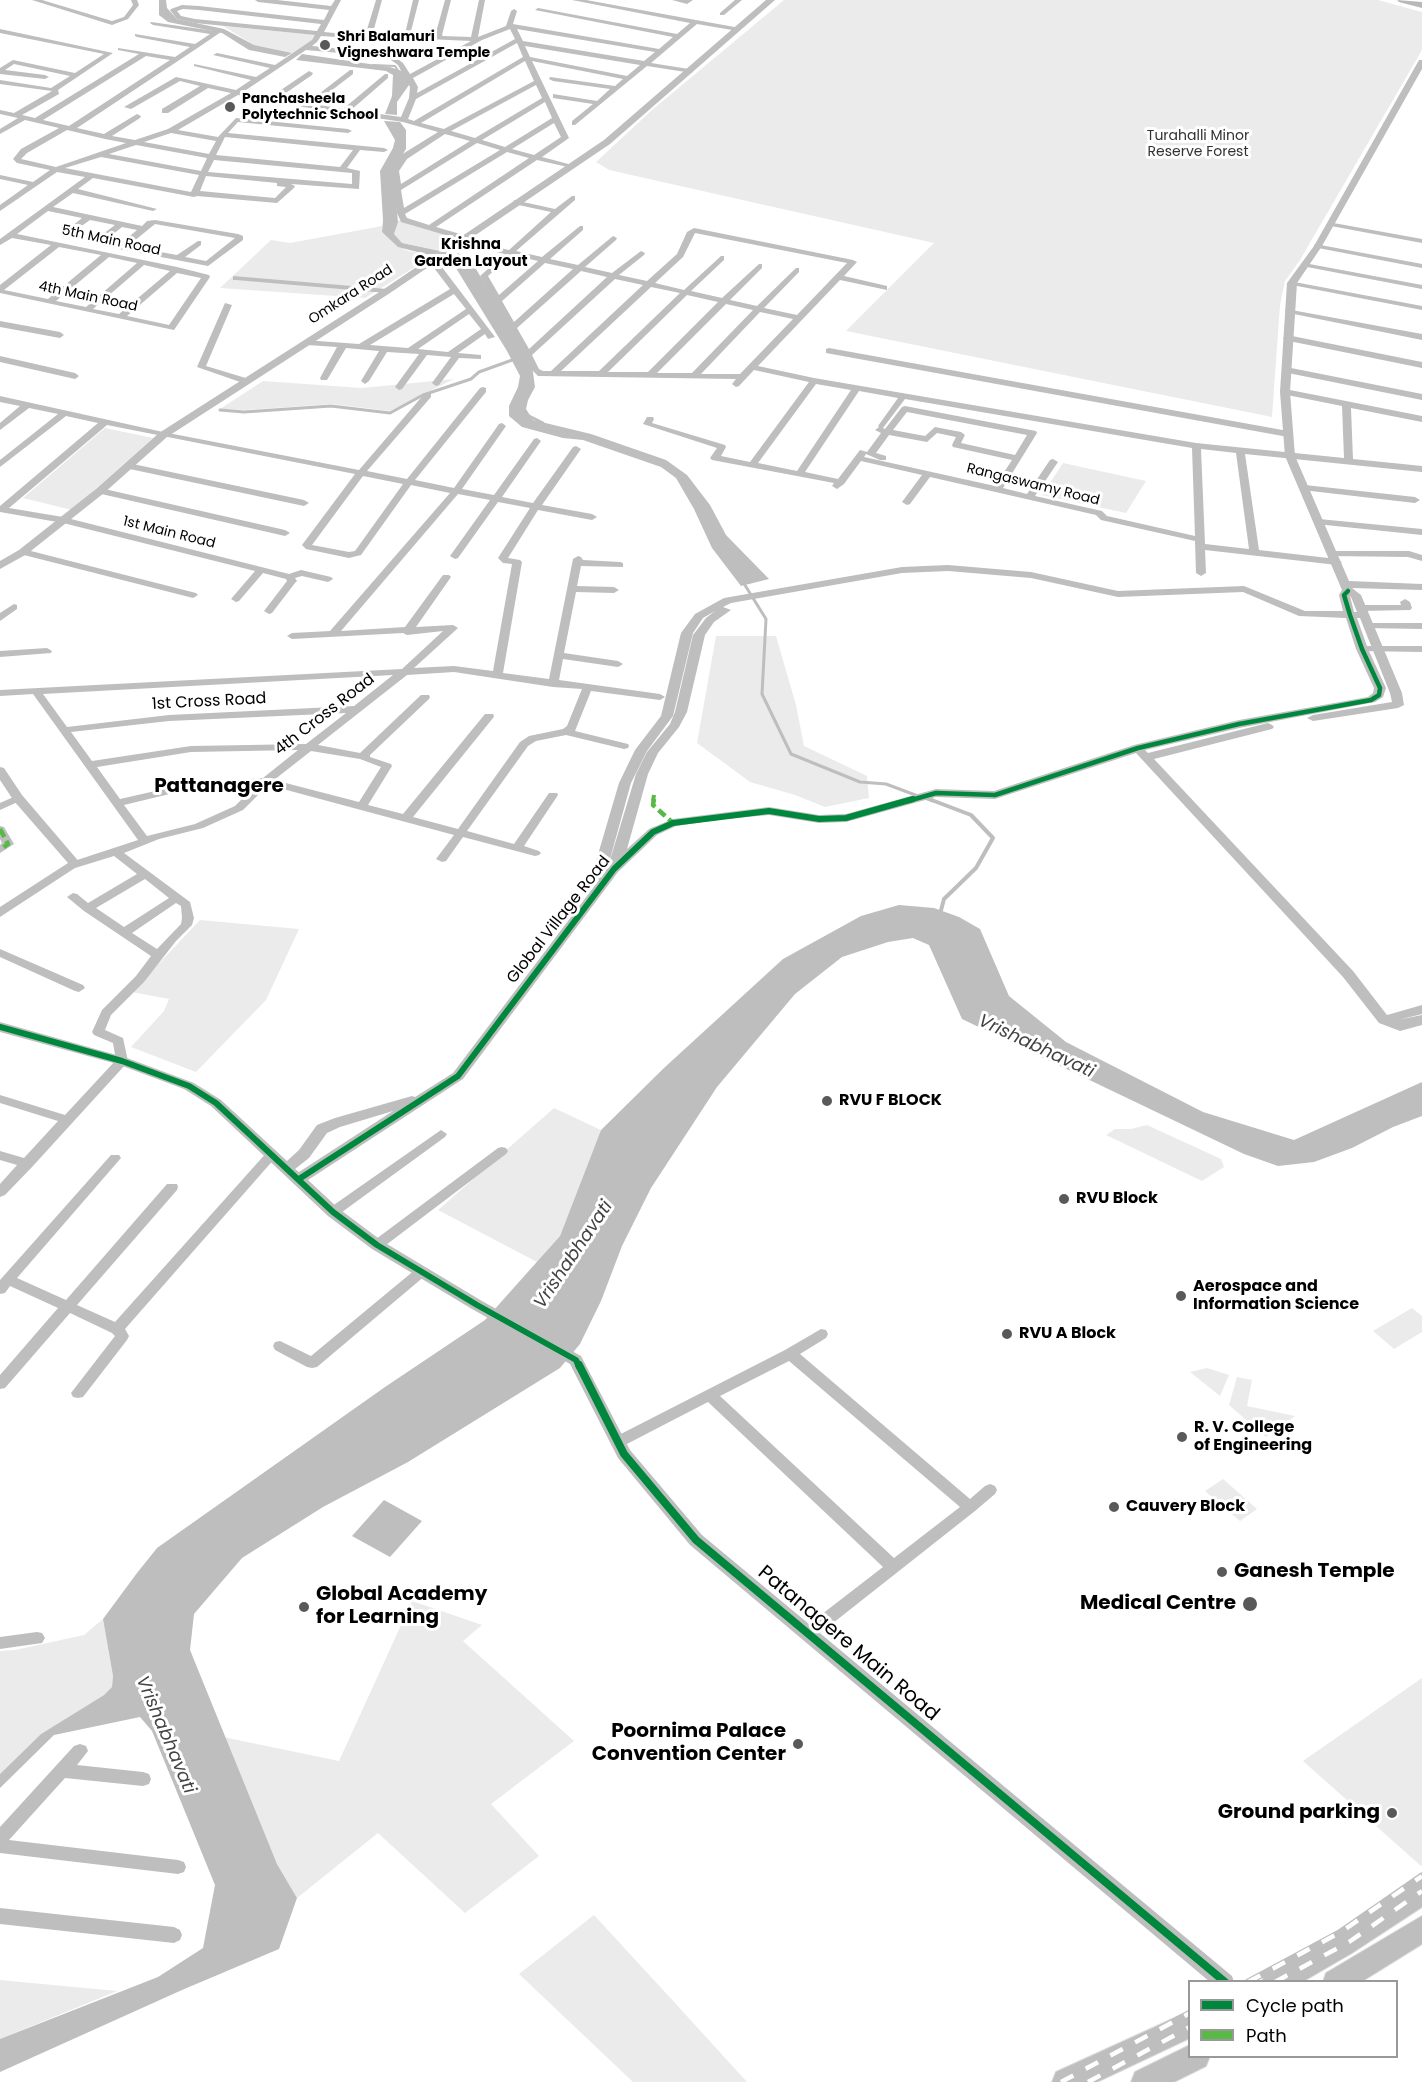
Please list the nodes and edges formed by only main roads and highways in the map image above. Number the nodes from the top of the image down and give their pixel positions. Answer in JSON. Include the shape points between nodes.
{"nodes":[{"id":1,"x":1402,"y":0,"type":"edge"},
{"id":2,"x":1422,"y":5,"type":"edge"},
{"id":3,"x":1422,"y":1892,"type":"edge"},
{"id":4,"x":1422,"y":1929,"type":"edge"},
{"id":5,"x":1279,"y":1980,"type":"edge"},
{"id":6,"x":1339,"y":1980,"type":"edge"},
{"id":7,"x":1188,"y":2025,"type":"edge"},
{"id":8,"x":1192,"y":2058,"type":"edge"},
{"id":9,"x":1066,"y":2082,"type":"edge"},
{"id":10,"x":1145,"y":2082,"type":"edge"}],
"edges":[{"from":1,"to":2,"type":"main road"},
{"from":3,"to":5,"type":"highway"},
{"from":4,"to":6,"type":"highway"},
{"from":7,"to":9,"type":"highway"},
{"from":8,"to":10,"type":"highway"}]}
